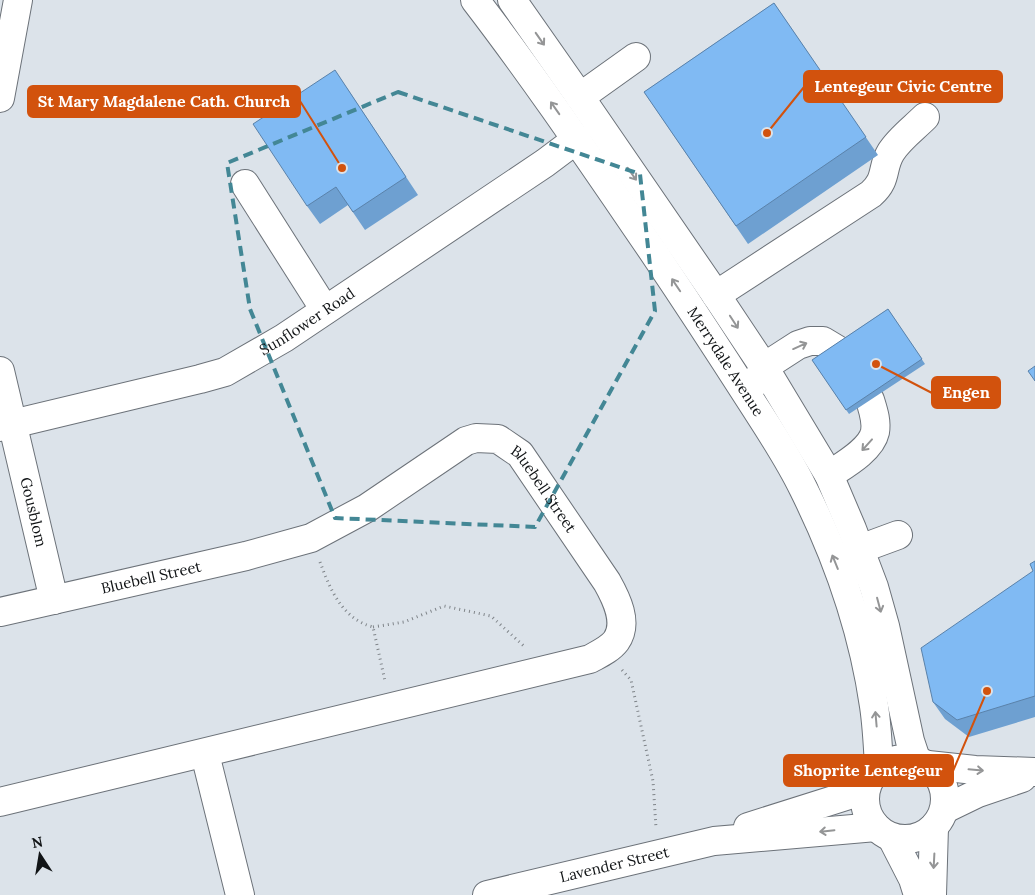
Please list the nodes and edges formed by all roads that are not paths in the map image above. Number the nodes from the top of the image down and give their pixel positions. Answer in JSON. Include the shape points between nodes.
{"nodes":[{"id":1,"x":18,"y":0,"type":"edge"},
{"id":2,"x":475,"y":0,"type":"edge"},
{"id":3,"x":512,"y":0,"type":"edge"},
{"id":4,"x":636,"y":57,"type":"dead end"},
{"id":5,"x":580,"y":96,"type":"junction"},
{"id":6,"x":0,"y":98,"type":"edge"},
{"id":7,"x":925,"y":117,"type":"dead end"},
{"id":8,"x":577,"y":139,"type":"junction"},
{"id":9,"x":245,"y":184,"type":"dead end"},
{"id":10,"x":716,"y":295,"type":"junction"},
{"id":11,"x":325,"y":310,"type":"junction"},
{"id":12,"x":838,"y":350,"type":"edge"},
{"id":13,"x":764,"y":367,"type":"junction"},
{"id":14,"x":0,"y":371,"type":"edge"},
{"id":15,"x":750,"y":400,"type":"junction"},
{"id":16,"x":870,"y":400,"type":"edge"},
{"id":17,"x":6,"y":425,"type":"edge"},
{"id":18,"x":829,"y":475,"type":"junction"},
{"id":19,"x":898,"y":535,"type":"dead end"},
{"id":20,"x":860,"y":549,"type":"junction"},
{"id":21,"x":54,"y":600,"type":"junction"},
{"id":22,"x":0,"y":612,"type":"edge"},
{"id":23,"x":204,"y":754,"type":"junction"},
{"id":24,"x":922,"y":762,"type":"junction"},
{"id":25,"x":1035,"y":772,"type":"edge"},
{"id":26,"x":872,"y":779,"type":"junction"},
{"id":27,"x":0,"y":802,"type":"edge"},
{"id":28,"x":940,"y":818,"type":"junction"},
{"id":29,"x":884,"y":832,"type":"junction"},
{"id":30,"x":714,"y":841,"type":"junction"},
{"id":31,"x":503,"y":893,"type":"edge"},
{"id":32,"x":240,"y":895,"type":"edge"},
{"id":33,"x":918,"y":895,"type":"edge"},
{"id":34,"x":932,"y":895,"type":"edge"}],
"edges":[{"from":1,"to":6,"type":"street"},
{"from":8,"to":2,"type":"street","name":"Merrydale Avenue","one_way":true},
{"from":3,"to":5,"type":"street","name":"Merrydale Avenue","one_way":true},
{"from":4,"to":5,"type":"street"},
{"from":5,"to":10,"type":"street","name":"Merrydale Avenue","one_way":true},
{"from":7,"to":10,"type":"street","via":[[891,152],[880,186],[871,194]]},
{"from":8,"to":11,"type":"street","name":"Sunflower Road"},
{"from":15,"to":8,"type":"street","name":"Merrydale Avenue","one_way":true},
{"from":9,"to":11,"type":"street"},
{"from":10,"to":13,"type":"street","name":"Merrydale Avenue","one_way":true},
{"from":11,"to":17,"type":"street","name":"Sunflower Road","via":[[225,372]]},
{"from":13,"to":12,"type":"street","one_way":true,"via":[[810,341],[823,341]]},
{"from":13,"to":15,"type":"street"},
{"from":13,"to":18,"type":"street","name":"Merrydale Avenue"},
{"from":14,"to":17,"type":"street","name":"Gousblom"},
{"from":26,"to":15,"type":"street","name":"Merrydale Avenue","one_way":true,"via":[[874,706],[866,658],[849,598],[803,487]]},
{"from":16,"to":18,"type":"street","one_way":true,"via":[[876,431],[872,440],[857,456]]},
{"from":17,"to":21,"type":"street","name":"Gousblom"},
{"from":18,"to":20,"type":"street","name":"Merrydale Avenue"},
{"from":19,"to":20,"type":"street"},
{"from":20,"to":24,"type":"street","name":"Merrydale Avenue","one_way":true,"via":[[885,626],[908,732]]},
{"from":21,"to":22,"type":"street","name":"Bluebell Street"},
{"from":21,"to":23,"type":"street","name":"Bluebell Street","via":[[311,538],[367,508],[466,441],[476,438],[498,439],[520,454],[617,599],[621,613],[616,641],[590,659]]},
{"from":23,"to":27,"type":"street","name":"Bluebell Street"},
{"from":23,"to":32,"type":"street"},
{"from":24,"to":25,"type":"street","one_way":true,"via":[[975,770]]},
{"from":24,"to":26,"type":"street","via":[[903,758],[890,761]]},
{"from":24,"to":28,"type":"street","via":[[938,773],[943,784],[946,797]]},
{"from":25,"to":28,"type":"street","via":[[978,793]]},
{"from":26,"to":29,"type":"street","via":[[865,803],[868,816]]},
{"from":26,"to":30,"type":"street","name":"Lavender Street"},
{"from":28,"to":29,"type":"street","via":[[924,834],[914,838]]},
{"from":28,"to":34,"type":"street","one_way":true},
{"from":29,"to":30,"type":"street","name":"Lavender Street","one_way":true},
{"from":29,"to":33,"type":"street","via":[[913,880]]},
{"from":30,"to":31,"type":"street","name":"Lavender Street"}]}
